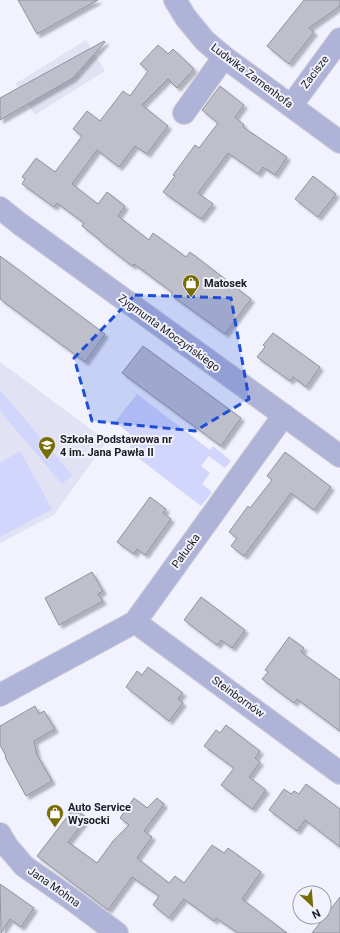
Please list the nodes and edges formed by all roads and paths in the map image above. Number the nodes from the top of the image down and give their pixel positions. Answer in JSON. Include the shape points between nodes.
{"nodes":[{"id":1,"x":175,"y":0,"type":"edge"},
{"id":2,"x":340,"y":39,"type":"edge"},
{"id":3,"x":224,"y":57,"type":"junction"},
{"id":4,"x":291,"y":106,"type":"junction"},
{"id":5,"x":184,"y":112,"type":"dead end"},
{"id":6,"x":340,"y":142,"type":"edge"},
{"id":7,"x":0,"y":208,"type":"edge"},
{"id":8,"x":284,"y":415,"type":"junction"},
{"id":9,"x":340,"y":456,"type":"edge"},
{"id":10,"x":135,"y":622,"type":"junction"},
{"id":11,"x":0,"y":695,"type":"edge"},
{"id":12,"x":340,"y":773,"type":"edge"},
{"id":13,"x":0,"y":834,"type":"edge"},
{"id":14,"x":117,"y":933,"type":"edge"}],
"edges":[{"from":1,"to":3,"type":"street","name":"Ludwika Zamenhofa","via":[[196,32]]},
{"from":2,"to":4,"type":"street","name":"Zacisze"},
{"from":3,"to":4,"type":"street","name":"Ludwika Zamenhofa"},
{"from":3,"to":5,"type":"street"},
{"from":4,"to":6,"type":"street","name":"Ludwika Zamenhofa"},
{"from":7,"to":8,"type":"street","name":"Zygmunta Moczyńskiego"},
{"from":8,"to":9,"type":"street","name":"Zygmunta Moczyńskiego"},
{"from":8,"to":10,"type":"street","name":"Pałucka"},
{"from":10,"to":11,"type":"street","name":"Pałucka"},
{"from":10,"to":12,"type":"street","name":"Steinbornów"},
{"from":13,"to":14,"type":"street","name":"Jana Mohna","via":[[24,866]]}]}
